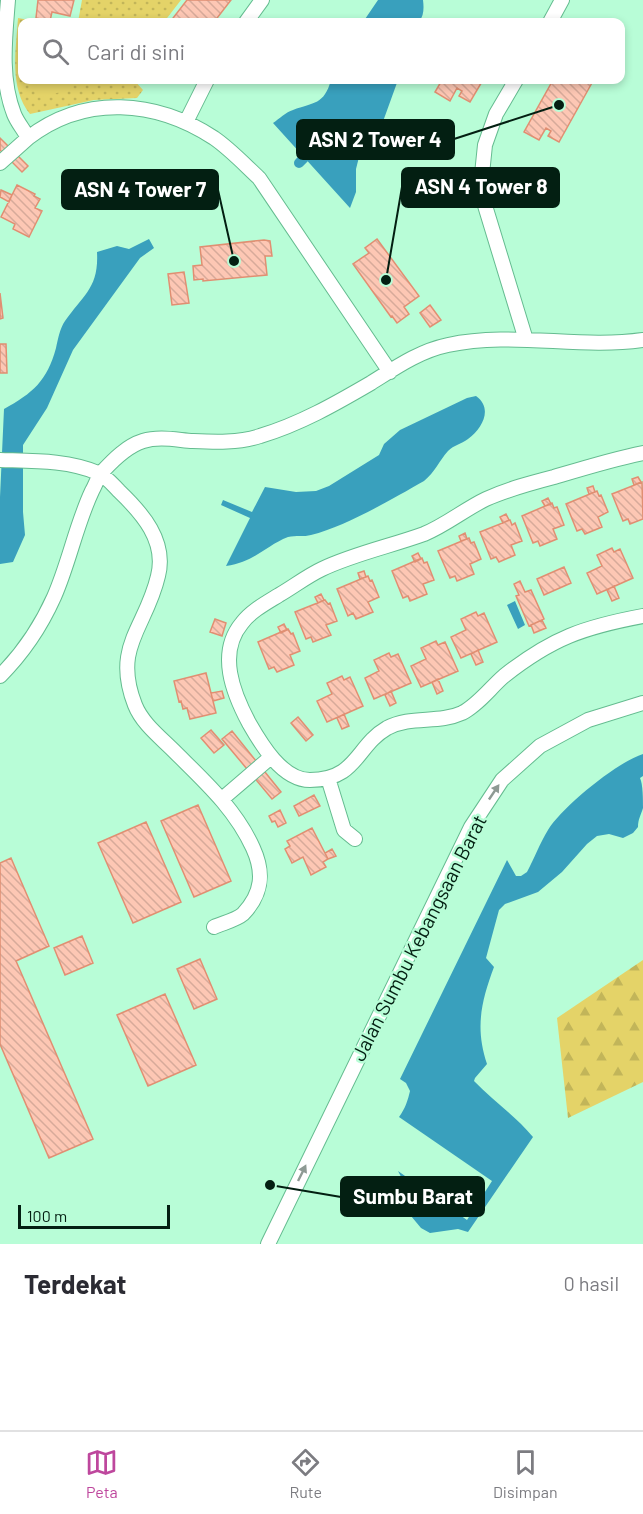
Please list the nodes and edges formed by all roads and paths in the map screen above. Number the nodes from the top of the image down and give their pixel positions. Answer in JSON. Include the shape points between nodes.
{"nodes":[{"id":1,"x":8,"y":0,"type":"edge"},
{"id":2,"x":262,"y":0,"type":"edge"},
{"id":3,"x":562,"y":0,"type":"edge"},
{"id":4,"x":249,"y":18,"type":"edge"},
{"id":5,"x":552,"y":18,"type":"edge"},
{"id":6,"x":205,"y":84,"type":"edge"},
{"id":7,"x":514,"y":84,"type":"edge"},
{"id":8,"x":186,"y":122,"type":"junction"},
{"id":9,"x":28,"y":138,"type":"junction"},
{"id":10,"x":0,"y":164,"type":"edge"},
{"id":11,"x":526,"y":340,"type":"junction"},
{"id":12,"x":643,"y":340,"type":"edge"},
{"id":13,"x":390,"y":372,"type":"junction"},
{"id":14,"x":643,"y":453,"type":"edge"},
{"id":15,"x":0,"y":460,"type":"edge"},
{"id":16,"x":100,"y":474,"type":"junction"},
{"id":17,"x":643,"y":616,"type":"edge"},
{"id":18,"x":0,"y":676,"type":"edge"},
{"id":19,"x":643,"y":703,"type":"edge"},
{"id":20,"x":271,"y":757,"type":"junction"},
{"id":21,"x":328,"y":778,"type":"junction"},
{"id":22,"x":222,"y":799,"type":"junction"},
{"id":23,"x":355,"y":839,"type":"dead end"},
{"id":24,"x":214,"y":927,"type":"dead end"},
{"id":25,"x":268,"y":1244,"type":"edge"}],
"edges":[{"from":1,"to":9,"type":"street","via":[[5,88]]},
{"from":2,"to":4,"type":"street"},
{"from":3,"to":5,"type":"street"},
{"from":6,"to":8,"type":"street"},
{"from":7,"to":11,"type":"street","via":[[496,114],[485,145],[483,200]]},
{"from":8,"to":9,"type":"street","via":[[163,112],[119,106],[63,118]]},
{"from":8,"to":13,"type":"street","via":[[214,138],[259,178]]},
{"from":9,"to":10,"type":"street"},
{"from":11,"to":12,"type":"street"},
{"from":11,"to":13,"type":"street","via":[[447,345],[419,354]]},
{"from":13,"to":16,"type":"street","via":[[328,408],[259,437],[225,442],[165,438],[143,441],[121,453]]},
{"from":14,"to":20,"type":"street","via":[[507,490],[426,533],[323,568],[256,609],[241,623],[228,660],[230,678],[245,715]]},
{"from":15,"to":16,"type":"street","via":[[74,465]]},
{"from":16,"to":18,"type":"street","via":[[84,508],[54,597],[34,635]]},
{"from":16,"to":22,"type":"street","via":[[139,510],[153,531],[159,553],[159,575],[131,640],[127,663],[136,708]]},
{"from":17,"to":21,"type":"street","via":[[581,630],[557,640],[512,670],[464,712],[448,718],[402,722],[387,729],[345,770]]},
{"from":25,"to":19,"type":"street","name":"Jalan Sumbu Kebangsaan Barat","one_way":true,"via":[[471,827],[502,780],[540,746],[588,720]]},
{"from":20,"to":21,"type":"street","via":[[292,775],[307,780]]},
{"from":20,"to":22,"type":"street"},
{"from":21,"to":23,"type":"street","via":[[344,830]]},
{"from":22,"to":24,"type":"street","via":[[246,832],[260,863],[260,885],[242,915]]}]}
